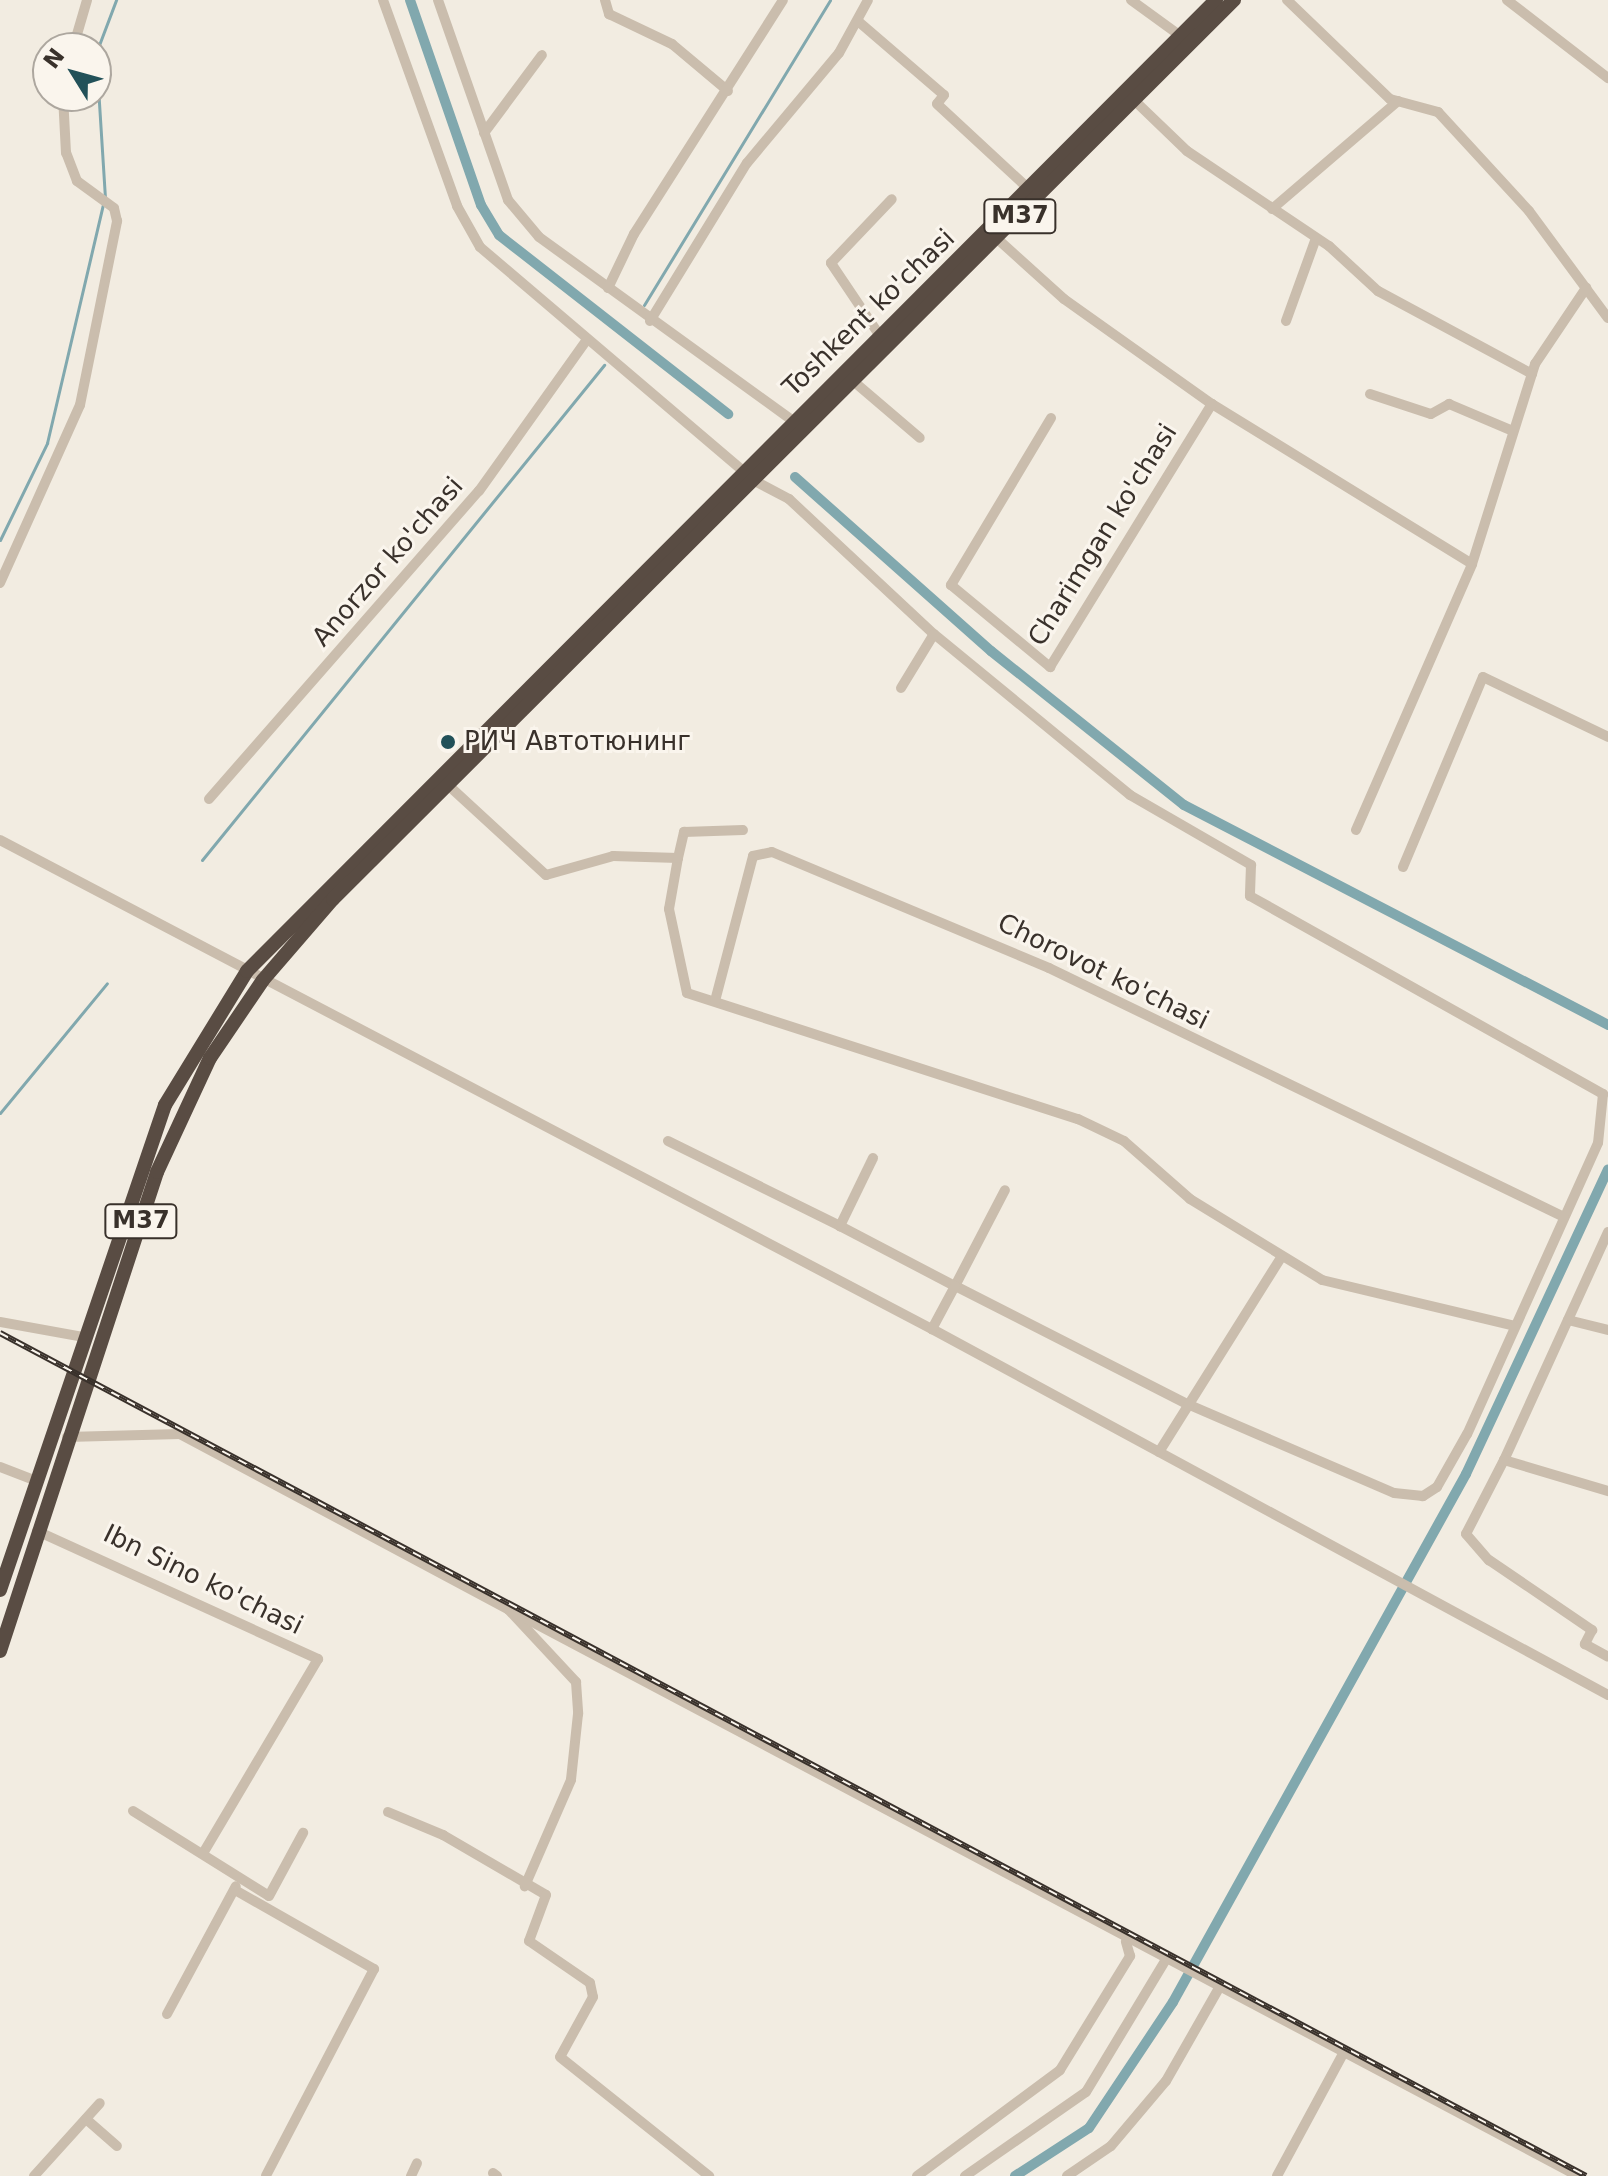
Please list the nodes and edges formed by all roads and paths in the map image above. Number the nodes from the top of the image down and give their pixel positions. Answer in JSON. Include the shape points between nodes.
{"nodes":[{"id":1,"x":87,"y":0,"type":"edge"},
{"id":2,"x":383,"y":0,"type":"edge"},
{"id":3,"x":438,"y":0,"type":"edge"},
{"id":4,"x":605,"y":0,"type":"edge"},
{"id":5,"x":783,"y":0,"type":"edge"},
{"id":6,"x":868,"y":0,"type":"edge"},
{"id":7,"x":1131,"y":0,"type":"edge"},
{"id":8,"x":1216,"y":0,"type":"edge"},
{"id":9,"x":1234,"y":0,"type":"edge"},
{"id":10,"x":1287,"y":0,"type":"edge"},
{"id":11,"x":1507,"y":0,"type":"edge"},
{"id":12,"x":859,"y":22,"type":"junction"},
{"id":13,"x":78,"y":32,"type":"edge"},
{"id":14,"x":1182,"y":37,"type":"junction"},
{"id":15,"x":542,"y":55,"type":"dead end"},
{"id":16,"x":1608,"y":78,"type":"edge"},
{"id":17,"x":728,"y":91,"type":"junction"},
{"id":18,"x":1135,"y":101,"type":"junction"},
{"id":19,"x":1398,"y":101,"type":"junction"},
{"id":20,"x":64,"y":112,"type":"edge"},
{"id":21,"x":484,"y":133,"type":"junction"},
{"id":22,"x":1030,"y":190,"type":"junction"},
{"id":23,"x":892,"y":199,"type":"dead end"},
{"id":24,"x":1272,"y":209,"type":"junction"},
{"id":25,"x":993,"y":234,"type":"junction"},
{"id":26,"x":1316,"y":238,"type":"junction"},
{"id":27,"x":608,"y":288,"type":"junction"},
{"id":28,"x":1586,"y":288,"type":"junction"},
{"id":29,"x":1608,"y":318,"type":"edge"},
{"id":30,"x":650,"y":321,"type":"junction"},
{"id":31,"x":1286,"y":321,"type":"dead end"},
{"id":32,"x":880,"y":336,"type":"junction"},
{"id":33,"x":586,"y":341,"type":"junction"},
{"id":34,"x":1532,"y":374,"type":"junction"},
{"id":35,"x":852,"y":380,"type":"junction"},
{"id":36,"x":1370,"y":394,"type":"dead end"},
{"id":37,"x":1212,"y":404,"type":"junction"},
{"id":38,"x":1051,"y":418,"type":"dead end"},
{"id":39,"x":798,"y":425,"type":"junction"},
{"id":40,"x":1513,"y":431,"type":"junction"},
{"id":41,"x":920,"y":438,"type":"dead end"},
{"id":42,"x":748,"y":475,"type":"junction"},
{"id":43,"x":1472,"y":564,"type":"junction"},
{"id":44,"x":0,"y":583,"type":"edge"},
{"id":45,"x":934,"y":634,"type":"junction"},
{"id":46,"x":901,"y":688,"type":"dead end"},
{"id":47,"x":1608,"y":737,"type":"edge"},
{"id":48,"x":448,"y":785,"type":"junction"},
{"id":49,"x":209,"y":799,"type":"dead end"},
{"id":50,"x":743,"y":830,"type":"dead end"},
{"id":51,"x":1356,"y":830,"type":"dead end"},
{"id":52,"x":0,"y":840,"type":"edge"},
{"id":53,"x":678,"y":858,"type":"junction"},
{"id":54,"x":1403,"y":867,"type":"dead end"},
{"id":55,"x":247,"y":971,"type":"junction"},
{"id":56,"x":263,"y":980,"type":"junction"},
{"id":57,"x":715,"y":1001,"type":"junction"},
{"id":58,"x":668,"y":1141,"type":"dead end"},
{"id":59,"x":873,"y":1158,"type":"dead end"},
{"id":60,"x":1005,"y":1190,"type":"dead end"},
{"id":61,"x":1564,"y":1217,"type":"junction"},
{"id":62,"x":840,"y":1226,"type":"junction"},
{"id":63,"x":1608,"y":1232,"type":"edge"},
{"id":64,"x":1282,"y":1256,"type":"junction"},
{"id":65,"x":955,"y":1286,"type":"junction"},
{"id":66,"x":1568,"y":1320,"type":"junction"},
{"id":67,"x":0,"y":1322,"type":"edge"},
{"id":68,"x":1515,"y":1326,"type":"junction"},
{"id":69,"x":932,"y":1329,"type":"junction"},
{"id":70,"x":1608,"y":1330,"type":"edge"},
{"id":71,"x":83,"y":1337,"type":"junction"},
{"id":72,"x":1187,"y":1404,"type":"junction"},
{"id":73,"x":67,"y":1437,"type":"junction"},
{"id":74,"x":1159,"y":1452,"type":"junction"},
{"id":75,"x":1504,"y":1460,"type":"junction"},
{"id":76,"x":0,"y":1467,"type":"edge"},
{"id":77,"x":34,"y":1480,"type":"junction"},
{"id":78,"x":1608,"y":1491,"type":"edge"},
{"id":79,"x":37,"y":1531,"type":"junction"},
{"id":80,"x":0,"y":1590,"type":"edge"},
{"id":81,"x":508,"y":1609,"type":"junction"},
{"id":82,"x":5,"y":1617,"type":"edge"},
{"id":83,"x":0,"y":1651,"type":"edge"},
{"id":84,"x":1608,"y":1657,"type":"edge"},
{"id":85,"x":1608,"y":1695,"type":"edge"},
{"id":86,"x":133,"y":1811,"type":"dead end"},
{"id":87,"x":388,"y":1812,"type":"dead end"},
{"id":88,"x":303,"y":1833,"type":"dead end"},
{"id":89,"x":204,"y":1852,"type":"junction"},
{"id":90,"x":240,"y":1877,"type":"junction"},
{"id":91,"x":525,"y":1886,"type":"junction"},
{"id":92,"x":235,"y":1890,"type":"junction"},
{"id":93,"x":1126,"y":1942,"type":"junction"},
{"id":94,"x":1165,"y":1961,"type":"junction"},
{"id":95,"x":1219,"y":1988,"type":"junction"},
{"id":96,"x":167,"y":2014,"type":"dead end"},
{"id":97,"x":1344,"y":2052,"type":"junction"},
{"id":98,"x":100,"y":2103,"type":"dead end"},
{"id":99,"x":86,"y":2119,"type":"junction"},
{"id":100,"x":117,"y":2146,"type":"dead end"},
{"id":101,"x":417,"y":2163,"type":"dead end"},
{"id":102,"x":34,"y":2176,"type":"edge"},
{"id":103,"x":266,"y":2176,"type":"edge"},
{"id":104,"x":411,"y":2176,"type":"edge"},
{"id":105,"x":709,"y":2176,"type":"edge"},
{"id":106,"x":917,"y":2176,"type":"edge"},
{"id":107,"x":965,"y":2176,"type":"edge"},
{"id":108,"x":1067,"y":2176,"type":"edge"},
{"id":109,"x":1277,"y":2176,"type":"edge"},
{"id":110,"x":1578,"y":2176,"type":"edge"}],
"edges":[{"from":1,"to":13,"type":"street"},
{"from":2,"to":33,"type":"street","via":[[466,226],[505,273]]},
{"from":3,"to":21,"type":"street"},
{"from":4,"to":17,"type":"street","via":[[609,14],[672,44]]},
{"from":5,"to":17,"type":"street"},
{"from":6,"to":12,"type":"street"},
{"from":7,"to":14,"type":"street"},
{"from":8,"to":14,"type":"highway","name":"Toshkent ko'chasi","number":"M37"},
{"from":9,"to":18,"type":"highway","name":"Toshkent ko'chasi","number":"M37"},
{"from":10,"to":19,"type":"street"},
{"from":11,"to":16,"type":"street"},
{"from":12,"to":22,"type":"street","via":[[944,95],[937,104]]},
{"from":12,"to":30,"type":"street","via":[[747,163]]},
{"from":14,"to":22,"type":"highway","name":"Toshkent ko'chasi","number":"M37"},
{"from":15,"to":21,"type":"street"},
{"from":17,"to":27,"type":"street","via":[[634,234]]},
{"from":18,"to":24,"type":"street","via":[[1187,151]]},
{"from":18,"to":25,"type":"highway","name":"Toshkent ko'chasi","number":"M37"},
{"from":19,"to":24,"type":"street","via":[[1311,168]]},
{"from":19,"to":28,"type":"street","via":[[1438,112],[1529,211]]},
{"from":20,"to":44,"type":"street","via":[[66,153],[92,192],[114,208],[80,405]]},
{"from":21,"to":27,"type":"street","via":[[508,200],[539,237]]},
{"from":22,"to":25,"type":"highway","name":"Toshkent ko'chasi","number":"M37"},
{"from":23,"to":32,"type":"street","via":[[831,263]]},
{"from":24,"to":26,"type":"street"},
{"from":25,"to":32,"type":"highway","name":"Toshkent ko'chasi","number":"M37"},
{"from":25,"to":35,"type":"highway","name":"Toshkent ko'chasi","number":"M37"},
{"from":25,"to":37,"type":"street","via":[[1064,299]]},
{"from":26,"to":31,"type":"street"},
{"from":26,"to":34,"type":"street","via":[[1393,301]]},
{"from":27,"to":30,"type":"street"},
{"from":28,"to":29,"type":"street"},
{"from":28,"to":34,"type":"street"},
{"from":30,"to":39,"type":"street"},
{"from":32,"to":39,"type":"highway","name":"Toshkent ko'chasi","number":"M37"},
{"from":33,"to":42,"type":"street","via":[[663,397]]},
{"from":33,"to":49,"type":"street","name":"Anorzor ko'chasi","via":[[479,491]]},
{"from":34,"to":40,"type":"street"},
{"from":35,"to":39,"type":"highway","name":"Toshkent ko'chasi","number":"M37"},
{"from":35,"to":41,"type":"street"},
{"from":36,"to":40,"type":"street","via":[[1431,414],[1449,404]]},
{"from":37,"to":38,"type":"street","name":"Charimgan ko'chasi","via":[[1050,667],[951,585]]},
{"from":37,"to":43,"type":"street"},
{"from":39,"to":42,"type":"highway","number":"M37"},
{"from":40,"to":43,"type":"street"},
{"from":42,"to":45,"type":"street","via":[[789,499]]},
{"from":42,"to":48,"type":"highway","number":"M37"},
{"from":42,"to":55,"type":"highway","number":"M37"},
{"from":43,"to":51,"type":"street"},
{"from":45,"to":46,"type":"street"},
{"from":45,"to":61,"type":"street","via":[[1130,795],[1251,865],[1250,896],[1603,1094],[1598,1143]]},
{"from":47,"to":54,"type":"street","via":[[1483,677]]},
{"from":48,"to":53,"type":"street","via":[[546,875],[613,856]]},
{"from":48,"to":56,"type":"highway","number":"M37"},
{"from":50,"to":53,"type":"street","via":[[684,832]]},
{"from":52,"to":55,"type":"street"},
{"from":53,"to":57,"type":"street","via":[[669,909],[687,993]]},
{"from":55,"to":56,"type":"street"},
{"from":55,"to":71,"type":"highway","number":"M37","via":[[165,1105]]},
{"from":56,"to":69,"type":"street"},
{"from":56,"to":73,"type":"highway","number":"M37","via":[[210,1058],[168,1146]]},
{"from":57,"to":61,"type":"street","name":"Chorovot ko'chasi","via":[[753,856],[772,852],[1036,962]]},
{"from":57,"to":64,"type":"street","via":[[1078,1119],[1124,1141],[1190,1199]]},
{"from":58,"to":62,"type":"street"},
{"from":59,"to":62,"type":"street"},
{"from":60,"to":65,"type":"street"},
{"from":61,"to":68,"type":"street"},
{"from":62,"to":65,"type":"street"},
{"from":63,"to":66,"type":"street"},
{"from":64,"to":68,"type":"street","via":[[1364,1294],[1484,1314]]},
{"from":64,"to":72,"type":"street"},
{"from":65,"to":69,"type":"street"},
{"from":65,"to":72,"type":"street"},
{"from":66,"to":70,"type":"street"},
{"from":66,"to":75,"type":"street"},
{"from":67,"to":71,"type":"street"},
{"from":68,"to":72,"type":"street","via":[[1467,1434],[1437,1487],[1423,1496],[1394,1493]]},
{"from":69,"to":74,"type":"street"},
{"from":71,"to":77,"type":"highway","number":"M37"},
{"from":72,"to":74,"type":"street"},
{"from":73,"to":79,"type":"highway","number":"M37"},
{"from":73,"to":81,"type":"street","via":[[180,1434]]},
{"from":74,"to":85,"type":"street"},
{"from":75,"to":78,"type":"street"},
{"from":75,"to":84,"type":"street","via":[[1466,1534],[1489,1560],[1592,1630],[1585,1644]]},
{"from":76,"to":77,"type":"street"},
{"from":77,"to":80,"type":"highway","number":"M37"},
{"from":79,"to":82,"type":"highway","number":"M37"},
{"from":79,"to":89,"type":"street","name":"Ibn Sino ko'chasi","via":[[318,1659]]},
{"from":81,"to":91,"type":"street","via":[[576,1682],[577,1693],[571,1780]]},
{"from":81,"to":93,"type":"street"},
{"from":82,"to":83,"type":"highway","number":"M37"},
{"from":86,"to":89,"type":"street"},
{"from":87,"to":91,"type":"street","via":[[443,1835]]},
{"from":88,"to":90,"type":"street","via":[[269,1896]]},
{"from":89,"to":90,"type":"street"},
{"from":90,"to":92,"type":"street"},
{"from":91,"to":105,"type":"street","via":[[546,1895],[529,1941],[590,1983],[593,1997],[560,2057]]},
{"from":92,"to":96,"type":"street"},
{"from":92,"to":103,"type":"street","via":[[374,1969]]},
{"from":93,"to":94,"type":"street"},
{"from":93,"to":106,"type":"street","via":[[1130,1956],[1060,2070]]},
{"from":94,"to":95,"type":"street"},
{"from":94,"to":107,"type":"street","via":[[1086,2092]]},
{"from":95,"to":97,"type":"street"},
{"from":95,"to":108,"type":"street","via":[[1166,2081],[1111,2146]]},
{"from":97,"to":109,"type":"street"},
{"from":97,"to":110,"type":"street"},
{"from":98,"to":99,"type":"street"},
{"from":99,"to":100,"type":"street"},
{"from":99,"to":102,"type":"street"},
{"from":101,"to":104,"type":"street"}]}
